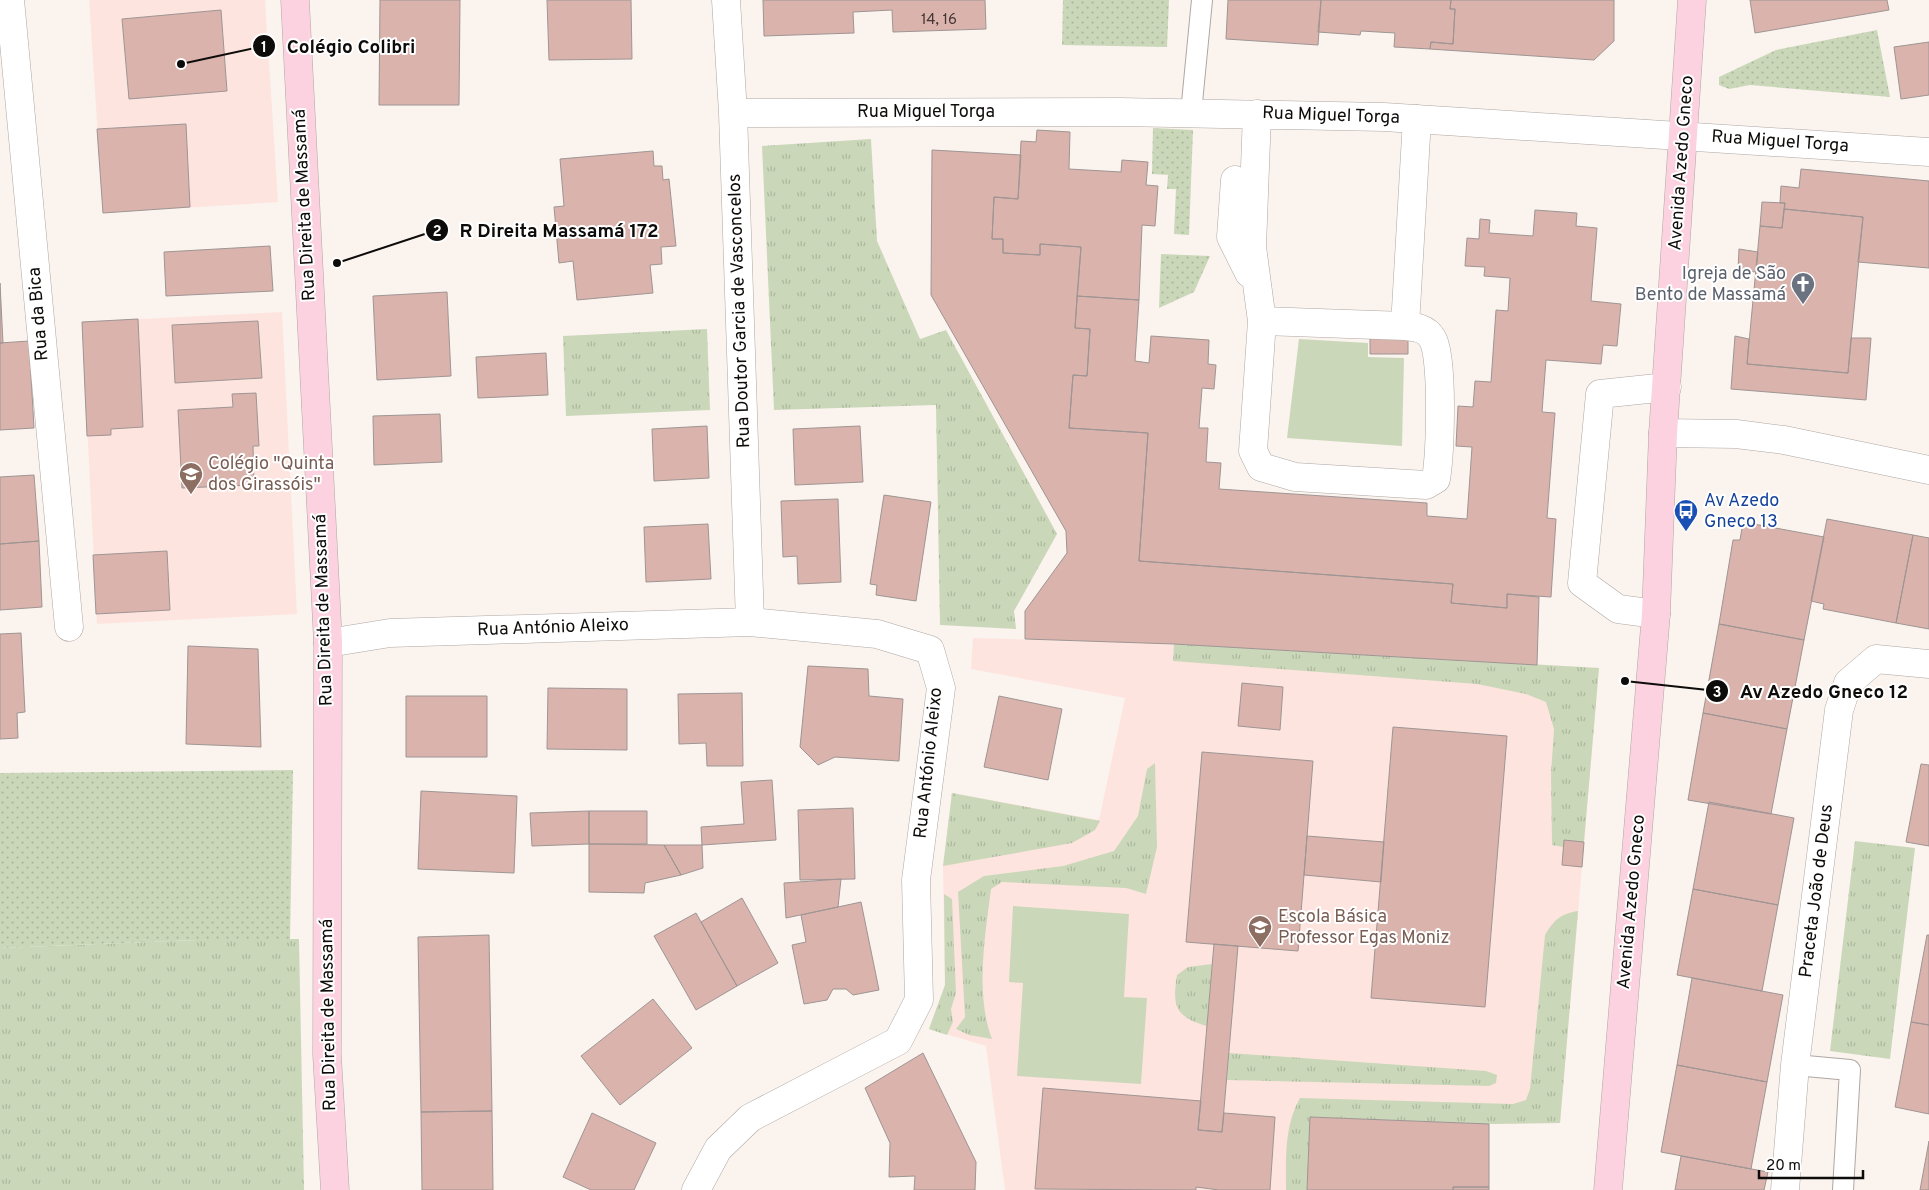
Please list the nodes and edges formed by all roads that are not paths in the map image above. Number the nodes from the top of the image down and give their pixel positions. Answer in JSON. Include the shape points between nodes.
{"nodes":[{"id":1,"x":10,"y":0,"type":"edge"},
{"id":2,"x":294,"y":0,"type":"edge"},
{"id":3,"x":726,"y":0,"type":"edge"},
{"id":4,"x":1202,"y":0,"type":"edge"},
{"id":5,"x":1692,"y":0,"type":"edge"},
{"id":6,"x":732,"y":113,"type":"junction"},
{"id":7,"x":1191,"y":113,"type":"junction"},
{"id":8,"x":1248,"y":114,"type":"junction"},
{"id":9,"x":1417,"y":119,"type":"junction"},
{"id":10,"x":1684,"y":136,"type":"junction"},
{"id":11,"x":1929,"y":152,"type":"edge"},
{"id":12,"x":1262,"y":321,"type":"junction"},
{"id":13,"x":1405,"y":326,"type":"junction"},
{"id":14,"x":1667,"y":386,"type":"junction"},
{"id":15,"x":1663,"y":432,"type":"junction"},
{"id":16,"x":1929,"y":470,"type":"edge"},
{"id":17,"x":1656,"y":614,"type":"junction"},
{"id":18,"x":750,"y":622,"type":"junction"},
{"id":19,"x":69,"y":627,"type":"dead end"},
{"id":20,"x":328,"y":643,"type":"junction"},
{"id":21,"x":1929,"y":664,"type":"edge"},
{"id":22,"x":1795,"y":1065,"type":"junction"},
{"id":23,"x":335,"y":1190,"type":"edge"},
{"id":24,"x":696,"y":1190,"type":"edge"},
{"id":25,"x":1608,"y":1190,"type":"edge"},
{"id":26,"x":1785,"y":1190,"type":"edge"},
{"id":27,"x":1843,"y":1190,"type":"edge"}],
"edges":[{"from":1,"to":19,"type":"street","name":"Rua da Bica"},
{"from":2,"to":20,"type":"street","name":"Rua Direita de Massamá"},
{"from":3,"to":6,"type":"street","name":"Rua Doutor Garcia de Vasconcelos"},
{"from":4,"to":7,"type":"lane"},
{"from":5,"to":10,"type":"street","name":"Avenida Azedo Gneco"},
{"from":6,"to":7,"type":"street","name":"Rua Miguel Torga"},
{"from":6,"to":18,"type":"street","name":"Rua Doutor Garcia de Vasconcelos"},
{"from":7,"to":8,"type":"street","name":"Rua Miguel Torga"},
{"from":8,"to":9,"type":"street","name":"Rua Miguel Torga"},
{"from":8,"to":12,"type":"street","via":[[1252,247]]},
{"from":9,"to":10,"type":"street","name":"Rua Miguel Torga"},
{"from":9,"to":13,"type":"street"},
{"from":10,"to":11,"type":"street","name":"Rua Miguel Torga"},
{"from":10,"to":14,"type":"street","name":"Avenida Azedo Gneco"},
{"from":12,"to":13,"type":"street"},
{"from":12,"to":13,"type":"street","via":[[1253,451],[1261,467],[1295,477],[1426,485],[1436,479],[1438,463],[1437,354],[1432,337],[1422,329]]},
{"from":14,"to":15,"type":"street","name":"Avenida Azedo Gneco"},
{"from":14,"to":17,"type":"street","via":[[1600,394],[1582,583],[1618,609]]},
{"from":15,"to":16,"type":"street","via":[[1736,434],[1774,439]]},
{"from":15,"to":17,"type":"street","name":"Avenida Azedo Gneco"},
{"from":17,"to":25,"type":"street","name":"Avenida Azedo Gneco"},
{"from":18,"to":20,"type":"street","name":"Rua António Aleixo","via":[[390,633]]},
{"from":18,"to":24,"type":"street","name":"Rua António Aleixo","via":[[877,634],[930,650],[941,688],[916,880],[919,1000],[898,1041],[750,1118],[718,1149]]},
{"from":20,"to":23,"type":"street","name":"Rua Direita de Massamá","via":[[327,1055]]},
{"from":21,"to":22,"type":"street","name":"Praceta João de Deus","via":[[1876,659],[1848,683],[1839,710]]},
{"from":22,"to":26,"type":"street","name":"Praceta João de Deus"},
{"from":22,"to":27,"type":"lane","via":[[1850,1070]]}]}
